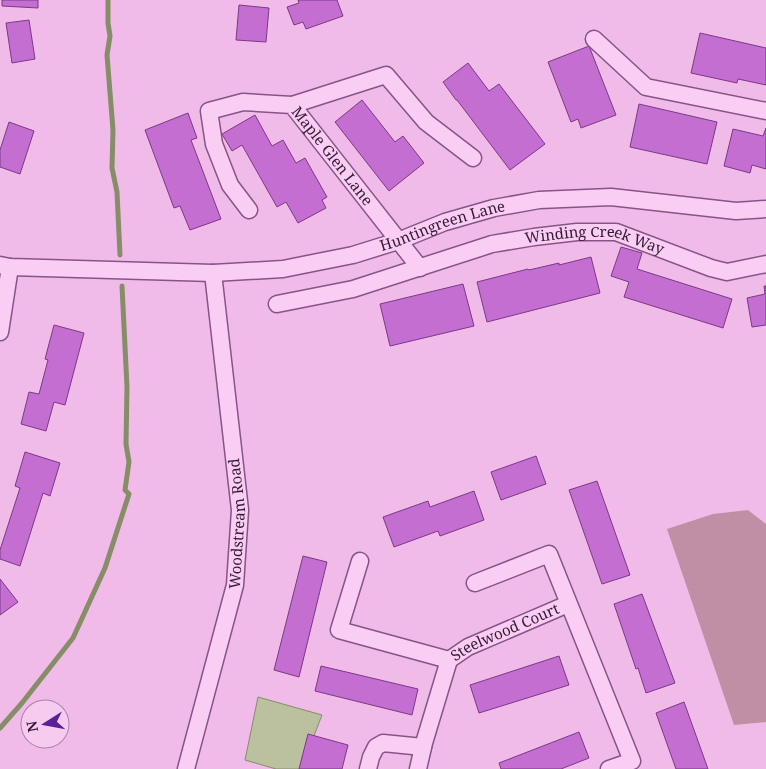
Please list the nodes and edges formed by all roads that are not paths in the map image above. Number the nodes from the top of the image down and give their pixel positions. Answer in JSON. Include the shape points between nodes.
{"nodes":[{"id":1,"x":594,"y":39,"type":"dead end"},
{"id":2,"x":292,"y":105,"type":"junction"},
{"id":3,"x":766,"y":111,"type":"edge"},
{"id":4,"x":474,"y":158,"type":"dead end"},
{"id":5,"x":766,"y":209,"type":"edge"},
{"id":6,"x":249,"y":210,"type":"dead end"},
{"id":7,"x":398,"y":241,"type":"junction"},
{"id":8,"x":766,"y":264,"type":"edge"},
{"id":9,"x":5,"y":266,"type":"edge"},
{"id":10,"x":420,"y":268,"type":"junction"},
{"id":11,"x":213,"y":273,"type":"junction"},
{"id":12,"x":277,"y":304,"type":"dead end"},
{"id":13,"x":0,"y":332,"type":"edge"},
{"id":14,"x":360,"y":561,"type":"dead end"},
{"id":15,"x":475,"y":583,"type":"dead end"},
{"id":16,"x":568,"y":604,"type":"junction"},
{"id":17,"x":449,"y":660,"type":"junction"},
{"id":18,"x":422,"y":748,"type":"junction"},
{"id":19,"x":634,"y":765,"type":"edge"},
{"id":20,"x":186,"y":769,"type":"edge"},
{"id":21,"x":368,"y":769,"type":"edge"},
{"id":22,"x":418,"y":769,"type":"edge"},
{"id":23,"x":609,"y":769,"type":"edge"}],
"edges":[{"from":1,"to":3,"type":"street","via":[[646,87]]},
{"from":2,"to":4,"type":"street","via":[[386,75],[426,122]]},
{"from":2,"to":6,"type":"street","name":"Maple Glen Lane","via":[[243,102],[209,110],[214,144],[230,185]]},
{"from":2,"to":7,"type":"street","name":"Maple Glen Lane"},
{"from":5,"to":7,"type":"street","name":"Huntingreen Lane","via":[[736,211],[611,197],[539,200],[494,208]]},
{"from":7,"to":10,"type":"street"},
{"from":7,"to":11,"type":"street","name":"Huntingreen Lane","via":[[353,255],[283,269]]},
{"from":8,"to":10,"type":"street","name":"Winding Creek Way","via":[[727,272],[616,232],[577,232],[492,244]]},
{"from":9,"to":11,"type":"street","name":"Huntingreen Lane"},
{"from":9,"to":13,"type":"street"},
{"from":10,"to":12,"type":"street","name":"Winding Creek Way","via":[[353,289]]},
{"from":11,"to":20,"type":"street","name":"Woodstream Road","via":[[240,510],[236,584]]},
{"from":14,"to":17,"type":"street","name":"Steelwood Court","via":[[339,630]]},
{"from":15,"to":16,"type":"street","via":[[549,554]]},
{"from":16,"to":17,"type":"street","name":"Steelwood Court","via":[[468,647]]},
{"from":16,"to":19,"type":"street"},
{"from":17,"to":18,"type":"street"},
{"from":18,"to":21,"type":"street","via":[[382,743],[376,747]]},
{"from":18,"to":22,"type":"street"},
{"from":19,"to":23,"type":"street"}]}
